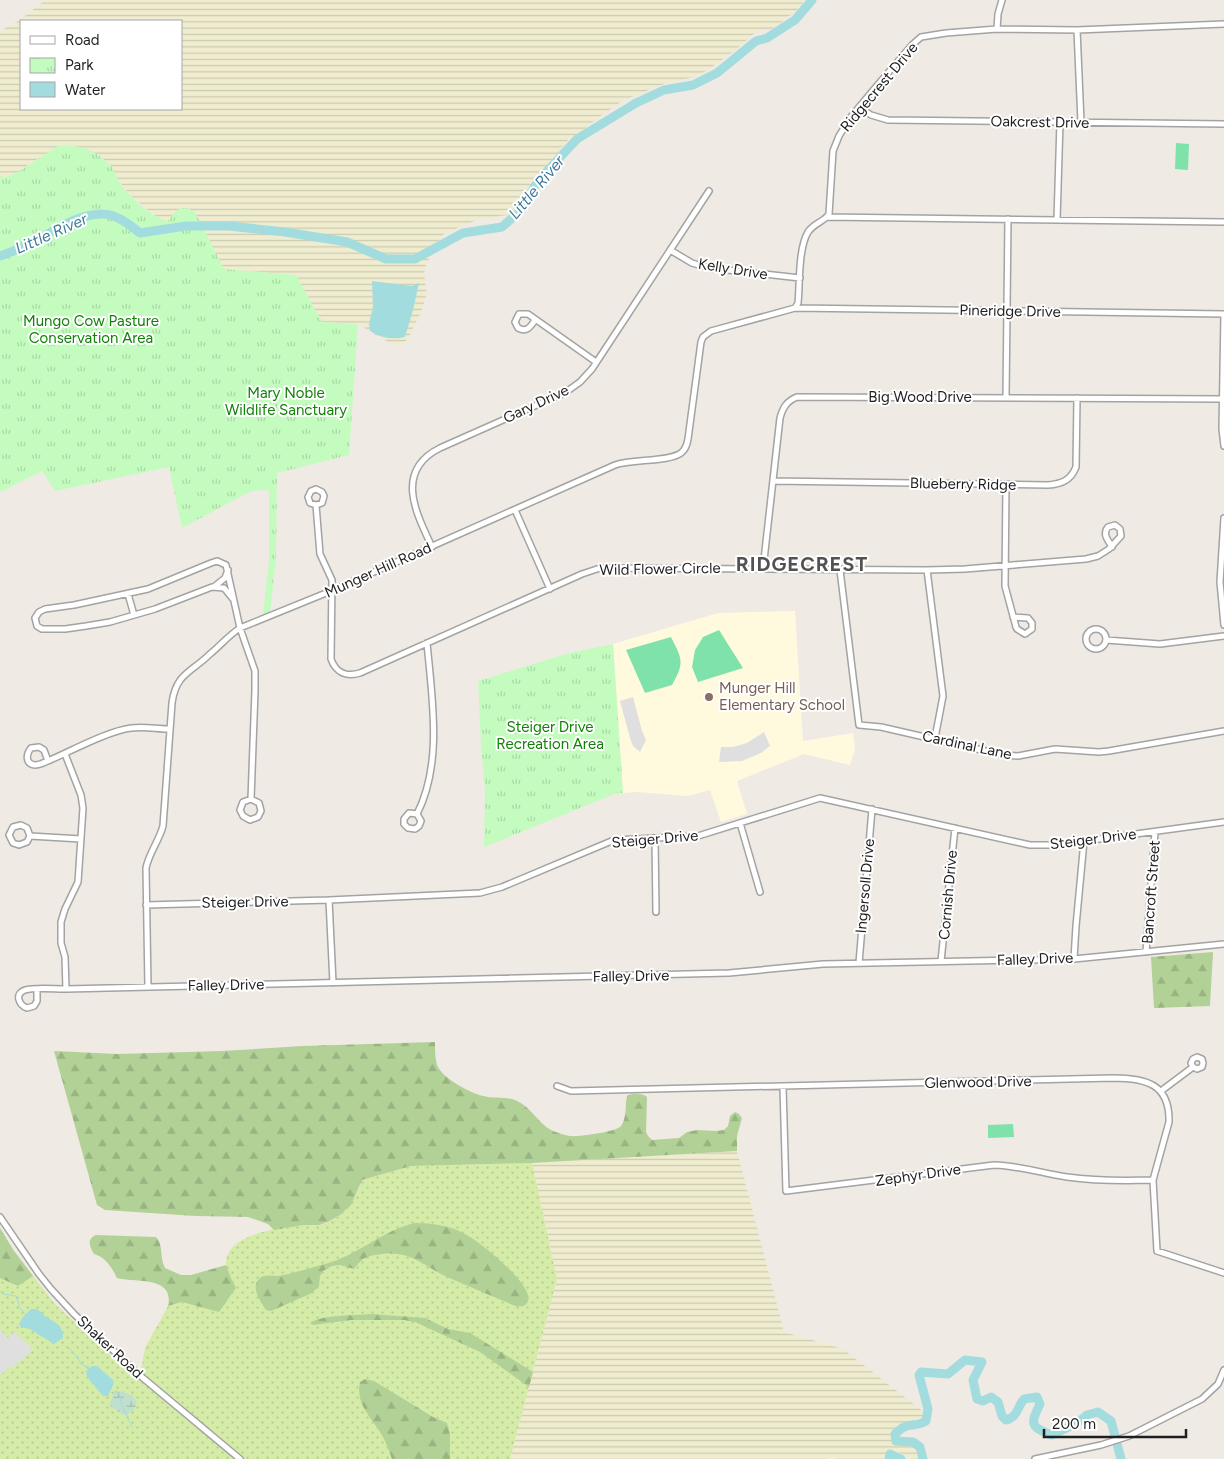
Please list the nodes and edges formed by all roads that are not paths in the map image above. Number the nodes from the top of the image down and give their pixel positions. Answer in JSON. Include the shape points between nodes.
{"nodes":[{"id":1,"x":1002,"y":0,"type":"edge"},
{"id":2,"x":1224,"y":24,"type":"edge"},
{"id":3,"x":997,"y":29,"type":"junction"},
{"id":4,"x":1077,"y":30,"type":"junction"},
{"id":5,"x":859,"y":107,"type":"junction"},
{"id":6,"x":1060,"y":122,"type":"junction"},
{"id":7,"x":1081,"y":122,"type":"junction"},
{"id":8,"x":1224,"y":124,"type":"edge"},
{"id":9,"x":709,"y":191,"type":"dead end"},
{"id":10,"x":827,"y":217,"type":"junction"},
{"id":11,"x":1008,"y":219,"type":"junction"},
{"id":12,"x":1057,"y":220,"type":"junction"},
{"id":13,"x":1224,"y":222,"type":"edge"},
{"id":14,"x":670,"y":250,"type":"junction"},
{"id":15,"x":800,"y":278,"type":"junction"},
{"id":16,"x":795,"y":308,"type":"junction"},
{"id":17,"x":1007,"y":311,"type":"junction"},
{"id":18,"x":1224,"y":314,"type":"edge"},
{"id":19,"x":536,"y":320,"type":"dead end"},
{"id":20,"x":596,"y":362,"type":"junction"},
{"id":21,"x":1006,"y":397,"type":"junction"},
{"id":22,"x":1077,"y":398,"type":"junction"},
{"id":23,"x":1223,"y":399,"type":"edge"},
{"id":24,"x":1224,"y":446,"type":"edge"},
{"id":25,"x":773,"y":481,"type":"junction"},
{"id":26,"x":1006,"y":484,"type":"junction"},
{"id":27,"x":316,"y":505,"type":"dead end"},
{"id":28,"x":515,"y":510,"type":"junction"},
{"id":29,"x":1224,"y":518,"type":"edge"},
{"id":30,"x":432,"y":547,"type":"junction"},
{"id":31,"x":1112,"y":547,"type":"dead end"},
{"id":32,"x":1004,"y":566,"type":"junction"},
{"id":33,"x":763,"y":569,"type":"junction"},
{"id":34,"x":228,"y":570,"type":"junction"},
{"id":35,"x":840,"y":570,"type":"junction"},
{"id":36,"x":927,"y":570,"type":"junction"},
{"id":37,"x":212,"y":587,"type":"junction"},
{"id":38,"x":550,"y":589,"type":"junction"},
{"id":39,"x":331,"y":591,"type":"junction"},
{"id":40,"x":128,"y":594,"type":"junction"},
{"id":41,"x":233,"y":599,"type":"junction"},
{"id":42,"x":134,"y":615,"type":"junction"},
{"id":43,"x":1014,"y":617,"type":"dead end"},
{"id":44,"x":1224,"y":625,"type":"edge"},
{"id":45,"x":240,"y":628,"type":"junction"},
{"id":46,"x":1224,"y":636,"type":"edge"},
{"id":47,"x":1106,"y":640,"type":"dead end"},
{"id":48,"x":427,"y":643,"type":"junction"},
{"id":49,"x":170,"y":730,"type":"junction"},
{"id":50,"x":1224,"y":731,"type":"edge"},
{"id":51,"x":935,"y":738,"type":"junction"},
{"id":52,"x":65,"y":754,"type":"junction"},
{"id":53,"x":48,"y":761,"type":"dead end"},
{"id":54,"x":251,"y":799,"type":"junction"},
{"id":55,"x":872,"y":809,"type":"junction"},
{"id":56,"x":417,"y":814,"type":"dead end"},
{"id":57,"x":1223,"y":822,"type":"edge"},
{"id":58,"x":740,"y":823,"type":"junction"},
{"id":59,"x":955,"y":828,"type":"junction"},
{"id":60,"x":1155,"y":832,"type":"junction"},
{"id":61,"x":30,"y":836,"type":"junction"},
{"id":62,"x":655,"y":838,"type":"junction"},
{"id":63,"x":81,"y":839,"type":"junction"},
{"id":64,"x":1084,"y":841,"type":"junction"},
{"id":65,"x":760,"y":892,"type":"dead end"},
{"id":66,"x":329,"y":900,"type":"junction"},
{"id":67,"x":146,"y":905,"type":"junction"},
{"id":68,"x":656,"y":912,"type":"dead end"},
{"id":69,"x":1224,"y":944,"type":"edge"},
{"id":70,"x":1146,"y":952,"type":"junction"},
{"id":71,"x":1074,"y":958,"type":"junction"},
{"id":72,"x":859,"y":962,"type":"junction"},
{"id":73,"x":941,"y":962,"type":"junction"},
{"id":74,"x":333,"y":983,"type":"junction"},
{"id":75,"x":148,"y":987,"type":"junction"},
{"id":76,"x":66,"y":989,"type":"junction"},
{"id":77,"x":37,"y":990,"type":"dead end"},
{"id":78,"x":1193,"y":1067,"type":"dead end"},
{"id":79,"x":557,"y":1086,"type":"dead end"},
{"id":80,"x":783,"y":1087,"type":"junction"},
{"id":81,"x":1161,"y":1091,"type":"junction"},
{"id":82,"x":1153,"y":1180,"type":"junction"},
{"id":83,"x":0,"y":1217,"type":"edge"},
{"id":84,"x":1224,"y":1273,"type":"edge"},
{"id":85,"x":1224,"y":1370,"type":"edge"},
{"id":86,"x":1066,"y":1452,"type":"junction"},
{"id":87,"x":240,"y":1459,"type":"edge"},
{"id":88,"x":1035,"y":1459,"type":"edge"},
{"id":89,"x":1068,"y":1459,"type":"edge"}],
"edges":[{"from":1,"to":3,"type":"street"},
{"from":2,"to":4,"type":"street","name":"Ridgecrest Drive"},
{"from":3,"to":4,"type":"street","name":"Ridgecrest Drive"},
{"from":3,"to":5,"type":"street","name":"Ridgecrest Drive","via":[[921,37]]},
{"from":4,"to":7,"type":"street"},
{"from":5,"to":6,"type":"street","name":"Oakcrest Drive","via":[[888,120]]},
{"from":5,"to":10,"type":"street","name":"Ridgecrest Drive","via":[[838,136],[833,151]]},
{"from":6,"to":7,"type":"street","name":"Oakcrest Drive"},
{"from":6,"to":12,"type":"street"},
{"from":7,"to":8,"type":"street","name":"Oakcrest Drive"},
{"from":9,"to":14,"type":"street","name":"Gary Drive"},
{"from":10,"to":11,"type":"street"},
{"from":10,"to":15,"type":"street","via":[[808,232]]},
{"from":11,"to":12,"type":"street"},
{"from":11,"to":17,"type":"street"},
{"from":12,"to":13,"type":"street"},
{"from":14,"to":15,"type":"street","name":"Kelly Drive","via":[[701,267]]},
{"from":14,"to":20,"type":"street","name":"Gary Drive"},
{"from":15,"to":16,"type":"street"},
{"from":16,"to":17,"type":"street","name":"Pineridge Drive"},
{"from":16,"to":28,"type":"street","name":"Munger Hill Road","via":[[711,331],[703,337],[688,440],[682,452],[621,463]]},
{"from":17,"to":18,"type":"street","name":"Pineridge Drive"},
{"from":17,"to":21,"type":"street"},
{"from":18,"to":23,"type":"street"},
{"from":19,"to":20,"type":"street"},
{"from":20,"to":30,"type":"street","name":"Gary Drive","via":[[580,382],[566,392],[440,448],[424,459],[414,477],[412,497]]},
{"from":21,"to":22,"type":"street","name":"Big Wood Drive"},
{"from":21,"to":25,"type":"street","name":"Big Wood Drive","via":[[798,397],[788,402],[782,412]]},
{"from":22,"to":23,"type":"street","name":"Big Wood Drive"},
{"from":22,"to":26,"type":"street","name":"Blueberry Ridge","via":[[1077,461],[1072,476],[1055,484]]},
{"from":23,"to":24,"type":"street"},
{"from":25,"to":26,"type":"street","name":"Blueberry Ridge"},
{"from":25,"to":33,"type":"street","name":"Big Wood Drive"},
{"from":26,"to":32,"type":"street"},
{"from":27,"to":39,"type":"street","name":"Wild Flower Circle","via":[[320,554],[331,577]]},
{"from":28,"to":30,"type":"street","name":"Munger Hill Road"},
{"from":28,"to":38,"type":"street"},
{"from":29,"to":44,"type":"street","via":[[1221,596]]},
{"from":30,"to":39,"type":"street","name":"Munger Hill Road"},
{"from":31,"to":32,"type":"street","name":"Wild Flower Circle","via":[[1086,559]]},
{"from":32,"to":36,"type":"street","name":"Wild Flower Circle"},
{"from":32,"to":43,"type":"street","via":[[1005,586]]},
{"from":33,"to":35,"type":"street","name":"Wild Flower Circle"},
{"from":33,"to":38,"type":"street","name":"Wild Flower Circle","via":[[600,568]]},
{"from":34,"to":37,"type":"street","via":[[225,578]]},
{"from":34,"to":40,"type":"street","via":[[226,565],[217,561]]},
{"from":34,"to":41,"type":"street"},
{"from":35,"to":36,"type":"street","name":"Wild Flower Circle"},
{"from":35,"to":51,"type":"street","name":"Cardinal Lane","via":[[859,725]]},
{"from":36,"to":51,"type":"street","via":[[943,690]]},
{"from":37,"to":41,"type":"street","via":[[224,588]]},
{"from":37,"to":42,"type":"street"},
{"from":38,"to":48,"type":"street","name":"Wild Flower Circle"},
{"from":39,"to":45,"type":"street","name":"Munger Hill Road"},
{"from":39,"to":48,"type":"street","name":"Wild Flower Circle","via":[[330,656],[333,665],[342,673],[360,673]]},
{"from":40,"to":42,"type":"street"},
{"from":40,"to":42,"type":"street","via":[[45,608],[35,618],[37,626],[50,630]]},
{"from":41,"to":45,"type":"street"},
{"from":45,"to":49,"type":"street","name":"Munger Hill Road","via":[[182,677],[173,696]]},
{"from":45,"to":54,"type":"street","via":[[255,681]]},
{"from":46,"to":47,"type":"street","via":[[1160,644]]},
{"from":48,"to":56,"type":"street","via":[[432,754],[429,781]]},
{"from":49,"to":52,"type":"street","via":[[125,729]]},
{"from":49,"to":67,"type":"street","name":"Munger Hill Road","via":[[164,818],[146,868]]},
{"from":50,"to":51,"type":"street","name":"Cardinal Lane","via":[[1109,751],[1055,749],[1018,756]]},
{"from":52,"to":53,"type":"street"},
{"from":52,"to":63,"type":"street","via":[[82,795]]},
{"from":54,"to":54,"type":"street","via":[[243,802],[240,810],[250,820],[258,817],[261,809],[257,801]]},
{"from":55,"to":58,"type":"street","name":"Steiger Drive","via":[[820,798]]},
{"from":55,"to":59,"type":"street","name":"Steiger Drive"},
{"from":55,"to":72,"type":"street","name":"Ingersoll Drive"},
{"from":57,"to":60,"type":"street","name":"Steiger Drive"},
{"from":58,"to":62,"type":"street","name":"Steiger Drive","via":[[698,836]]},
{"from":58,"to":65,"type":"street"},
{"from":59,"to":64,"type":"street","name":"Steiger Drive","via":[[1030,845]]},
{"from":59,"to":73,"type":"street","name":"Cornish Drive"},
{"from":60,"to":64,"type":"street","name":"Steiger Drive"},
{"from":60,"to":70,"type":"street","name":"Bancroft Street"},
{"from":61,"to":61,"type":"street","via":[[27,828],[21,825],[13,827],[9,835],[19,845],[27,842]]},
{"from":61,"to":63,"type":"street"},
{"from":62,"to":66,"type":"street","name":"Steiger Drive","via":[[614,840],[502,887],[480,893]]},
{"from":62,"to":68,"type":"street"},
{"from":63,"to":76,"type":"street","via":[[78,882],[61,922]]},
{"from":64,"to":71,"type":"street"},
{"from":66,"to":67,"type":"street","name":"Steiger Drive"},
{"from":66,"to":74,"type":"street"},
{"from":67,"to":75,"type":"street","name":"Munger Hill Road"},
{"from":69,"to":70,"type":"street","name":"Falley Drive"},
{"from":70,"to":71,"type":"street","name":"Falley Drive"},
{"from":71,"to":73,"type":"street","name":"Falley Drive"},
{"from":72,"to":73,"type":"street","name":"Falley Drive"},
{"from":72,"to":74,"type":"street","name":"Falley Drive","via":[[729,974]]},
{"from":74,"to":75,"type":"street","name":"Falley Drive"},
{"from":75,"to":76,"type":"street","name":"Falley Drive"},
{"from":76,"to":77,"type":"street","name":"Falley Drive"},
{"from":78,"to":81,"type":"street"},
{"from":79,"to":80,"type":"street","name":"Glenwood Drive","via":[[571,1091]]},
{"from":80,"to":81,"type":"street","name":"Glenwood Drive","via":[[1113,1078],[1140,1080]]},
{"from":80,"to":82,"type":"street","name":"Zephyr Drive","via":[[786,1191],[994,1165],[1089,1180]]},
{"from":81,"to":82,"type":"street","via":[[1168,1103],[1169,1122]]},
{"from":82,"to":84,"type":"street","via":[[1157,1252]]},
{"from":83,"to":87,"type":"street","name":"Shaker Road","via":[[39,1274],[74,1314],[143,1378]]},
{"from":85,"to":86,"type":"street","via":[[1218,1384],[1202,1399],[1115,1441]]},
{"from":86,"to":88,"type":"street"},
{"from":86,"to":89,"type":"street"}]}
